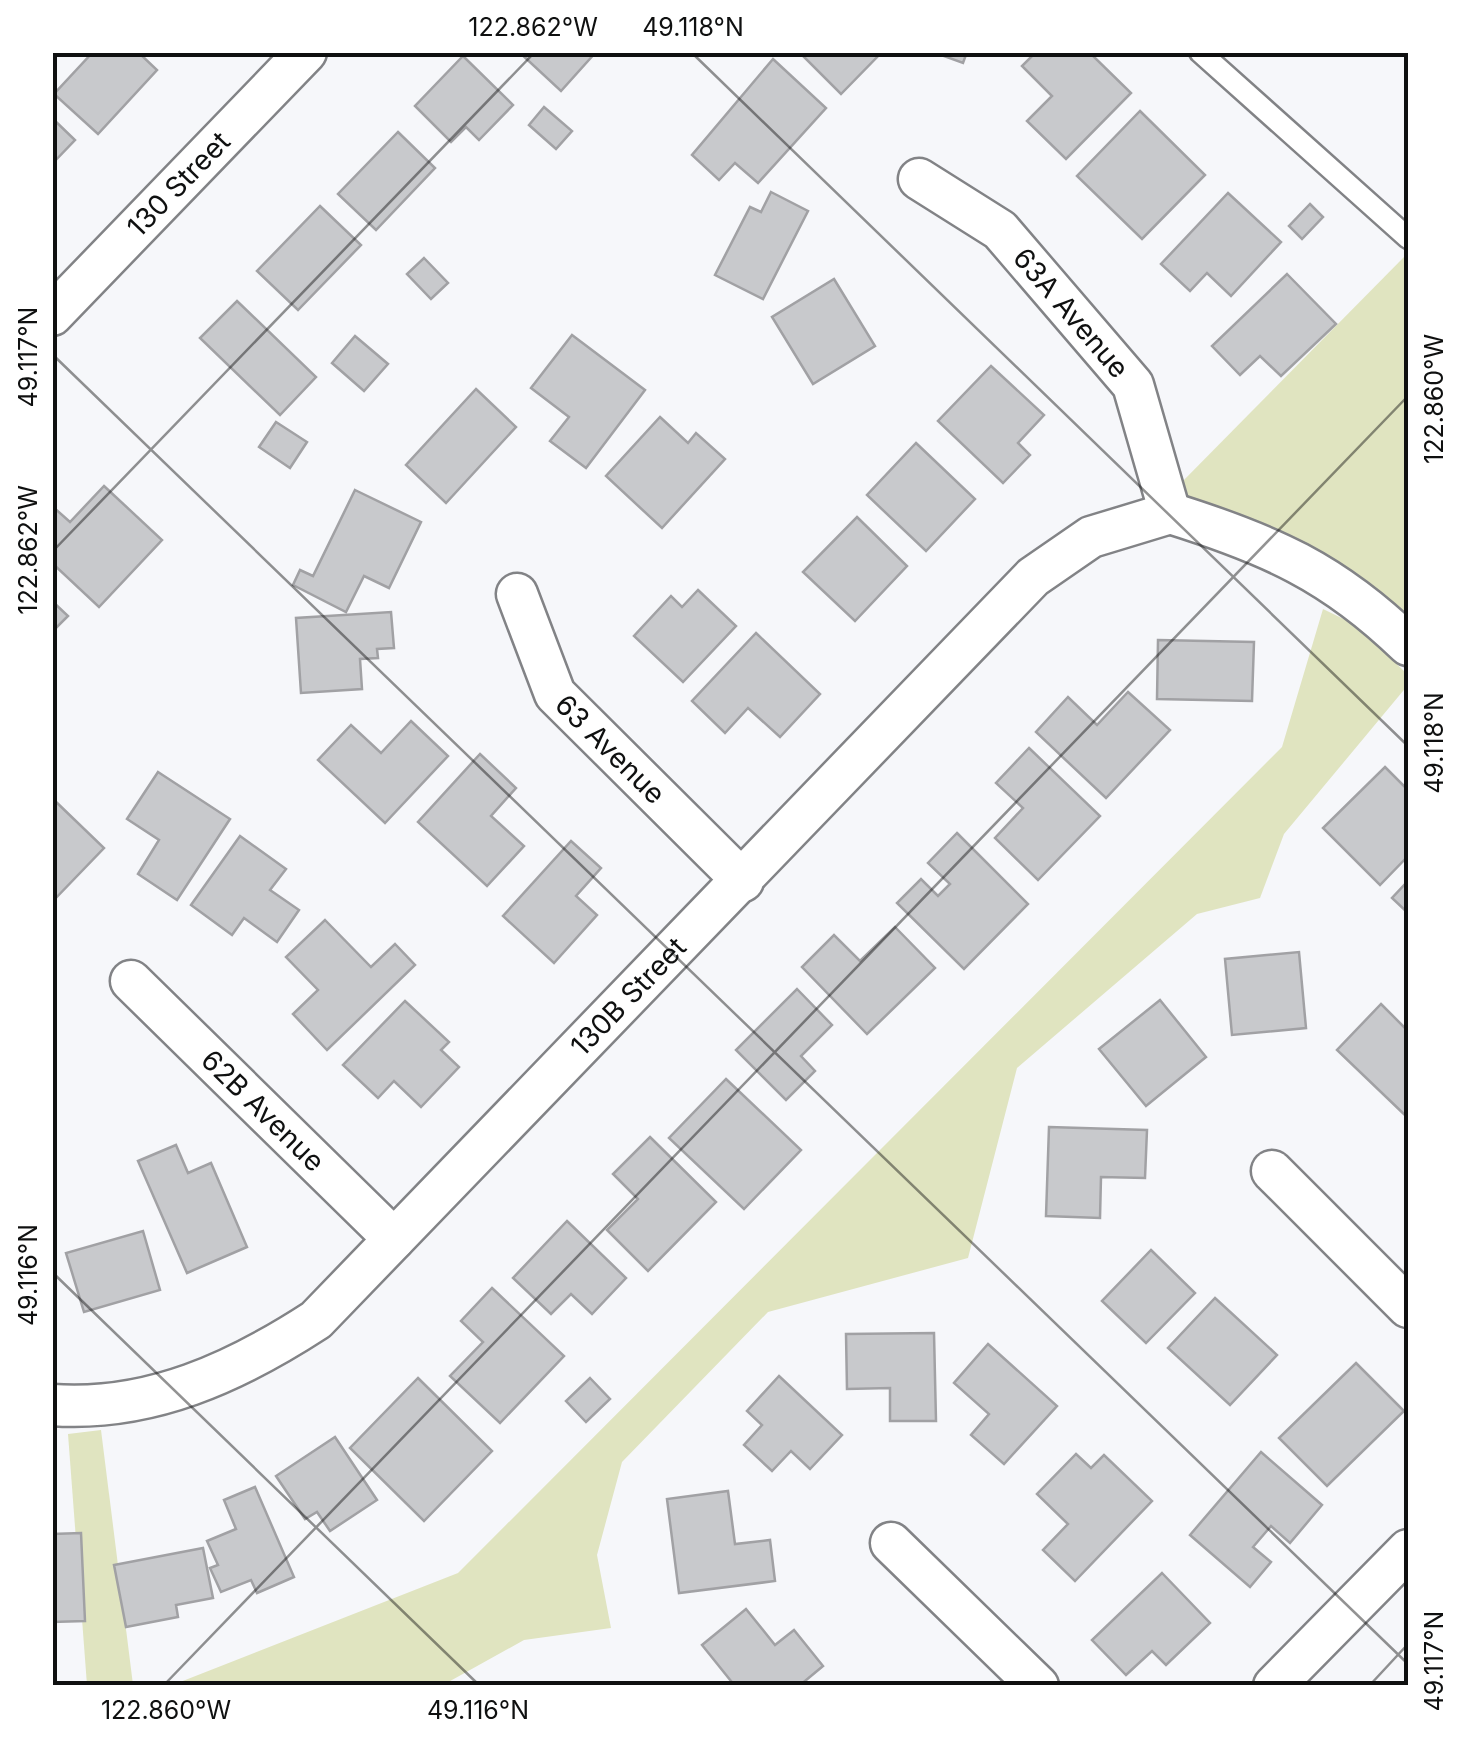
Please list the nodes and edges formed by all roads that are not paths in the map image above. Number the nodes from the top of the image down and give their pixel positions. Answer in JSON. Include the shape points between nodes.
{"nodes":[{"id":1,"x":306,"y":52,"type":"edge"},
{"id":2,"x":1200,"y":52,"type":"edge"},
{"id":3,"x":919,"y":179,"type":"dead end"},
{"id":4,"x":1408,"y":238,"type":"edge"},
{"id":5,"x":52,"y":315,"type":"edge"},
{"id":6,"x":1170,"y":514,"type":"junction"},
{"id":7,"x":517,"y":594,"type":"dead end"},
{"id":8,"x":1408,"y":645,"type":"edge"},
{"id":9,"x":743,"y":881,"type":"junction"},
{"id":10,"x":131,"y":981,"type":"dead end"},
{"id":11,"x":1272,"y":1171,"type":"dead end"},
{"id":12,"x":394,"y":1239,"type":"junction"},
{"id":13,"x":1408,"y":1307,"type":"edge"},
{"id":14,"x":52,"y":1404,"type":"edge"},
{"id":15,"x":892,"y":1542,"type":"dead end"},
{"id":16,"x":1408,"y":1550,"type":"edge"},
{"id":17,"x":1038,"y":1686,"type":"edge"},
{"id":18,"x":1274,"y":1686,"type":"edge"}],
"edges":[{"from":1,"to":5,"type":"street","name":"130 Street"},
{"from":2,"to":4,"type":"lane"},
{"from":3,"to":6,"type":"street","name":"63A Avenue","via":[[1000,230],[1132,386]]},
{"from":6,"to":8,"type":"street","via":[[1288,554],[1376,614]]},
{"from":6,"to":9,"type":"street","name":"130B Street","via":[[1091,538],[1033,577]]},
{"from":7,"to":9,"type":"street","name":"63 Avenue","via":[[555,694]]},
{"from":9,"to":12,"type":"street","name":"130B Street"},
{"from":10,"to":12,"type":"street","name":"62B Avenue"},
{"from":11,"to":13,"type":"street"},
{"from":12,"to":14,"type":"street","name":"130B Street","via":[[316,1320],[255,1360],[152,1399]]},
{"from":15,"to":17,"type":"street"},
{"from":16,"to":18,"type":"street"}]}
